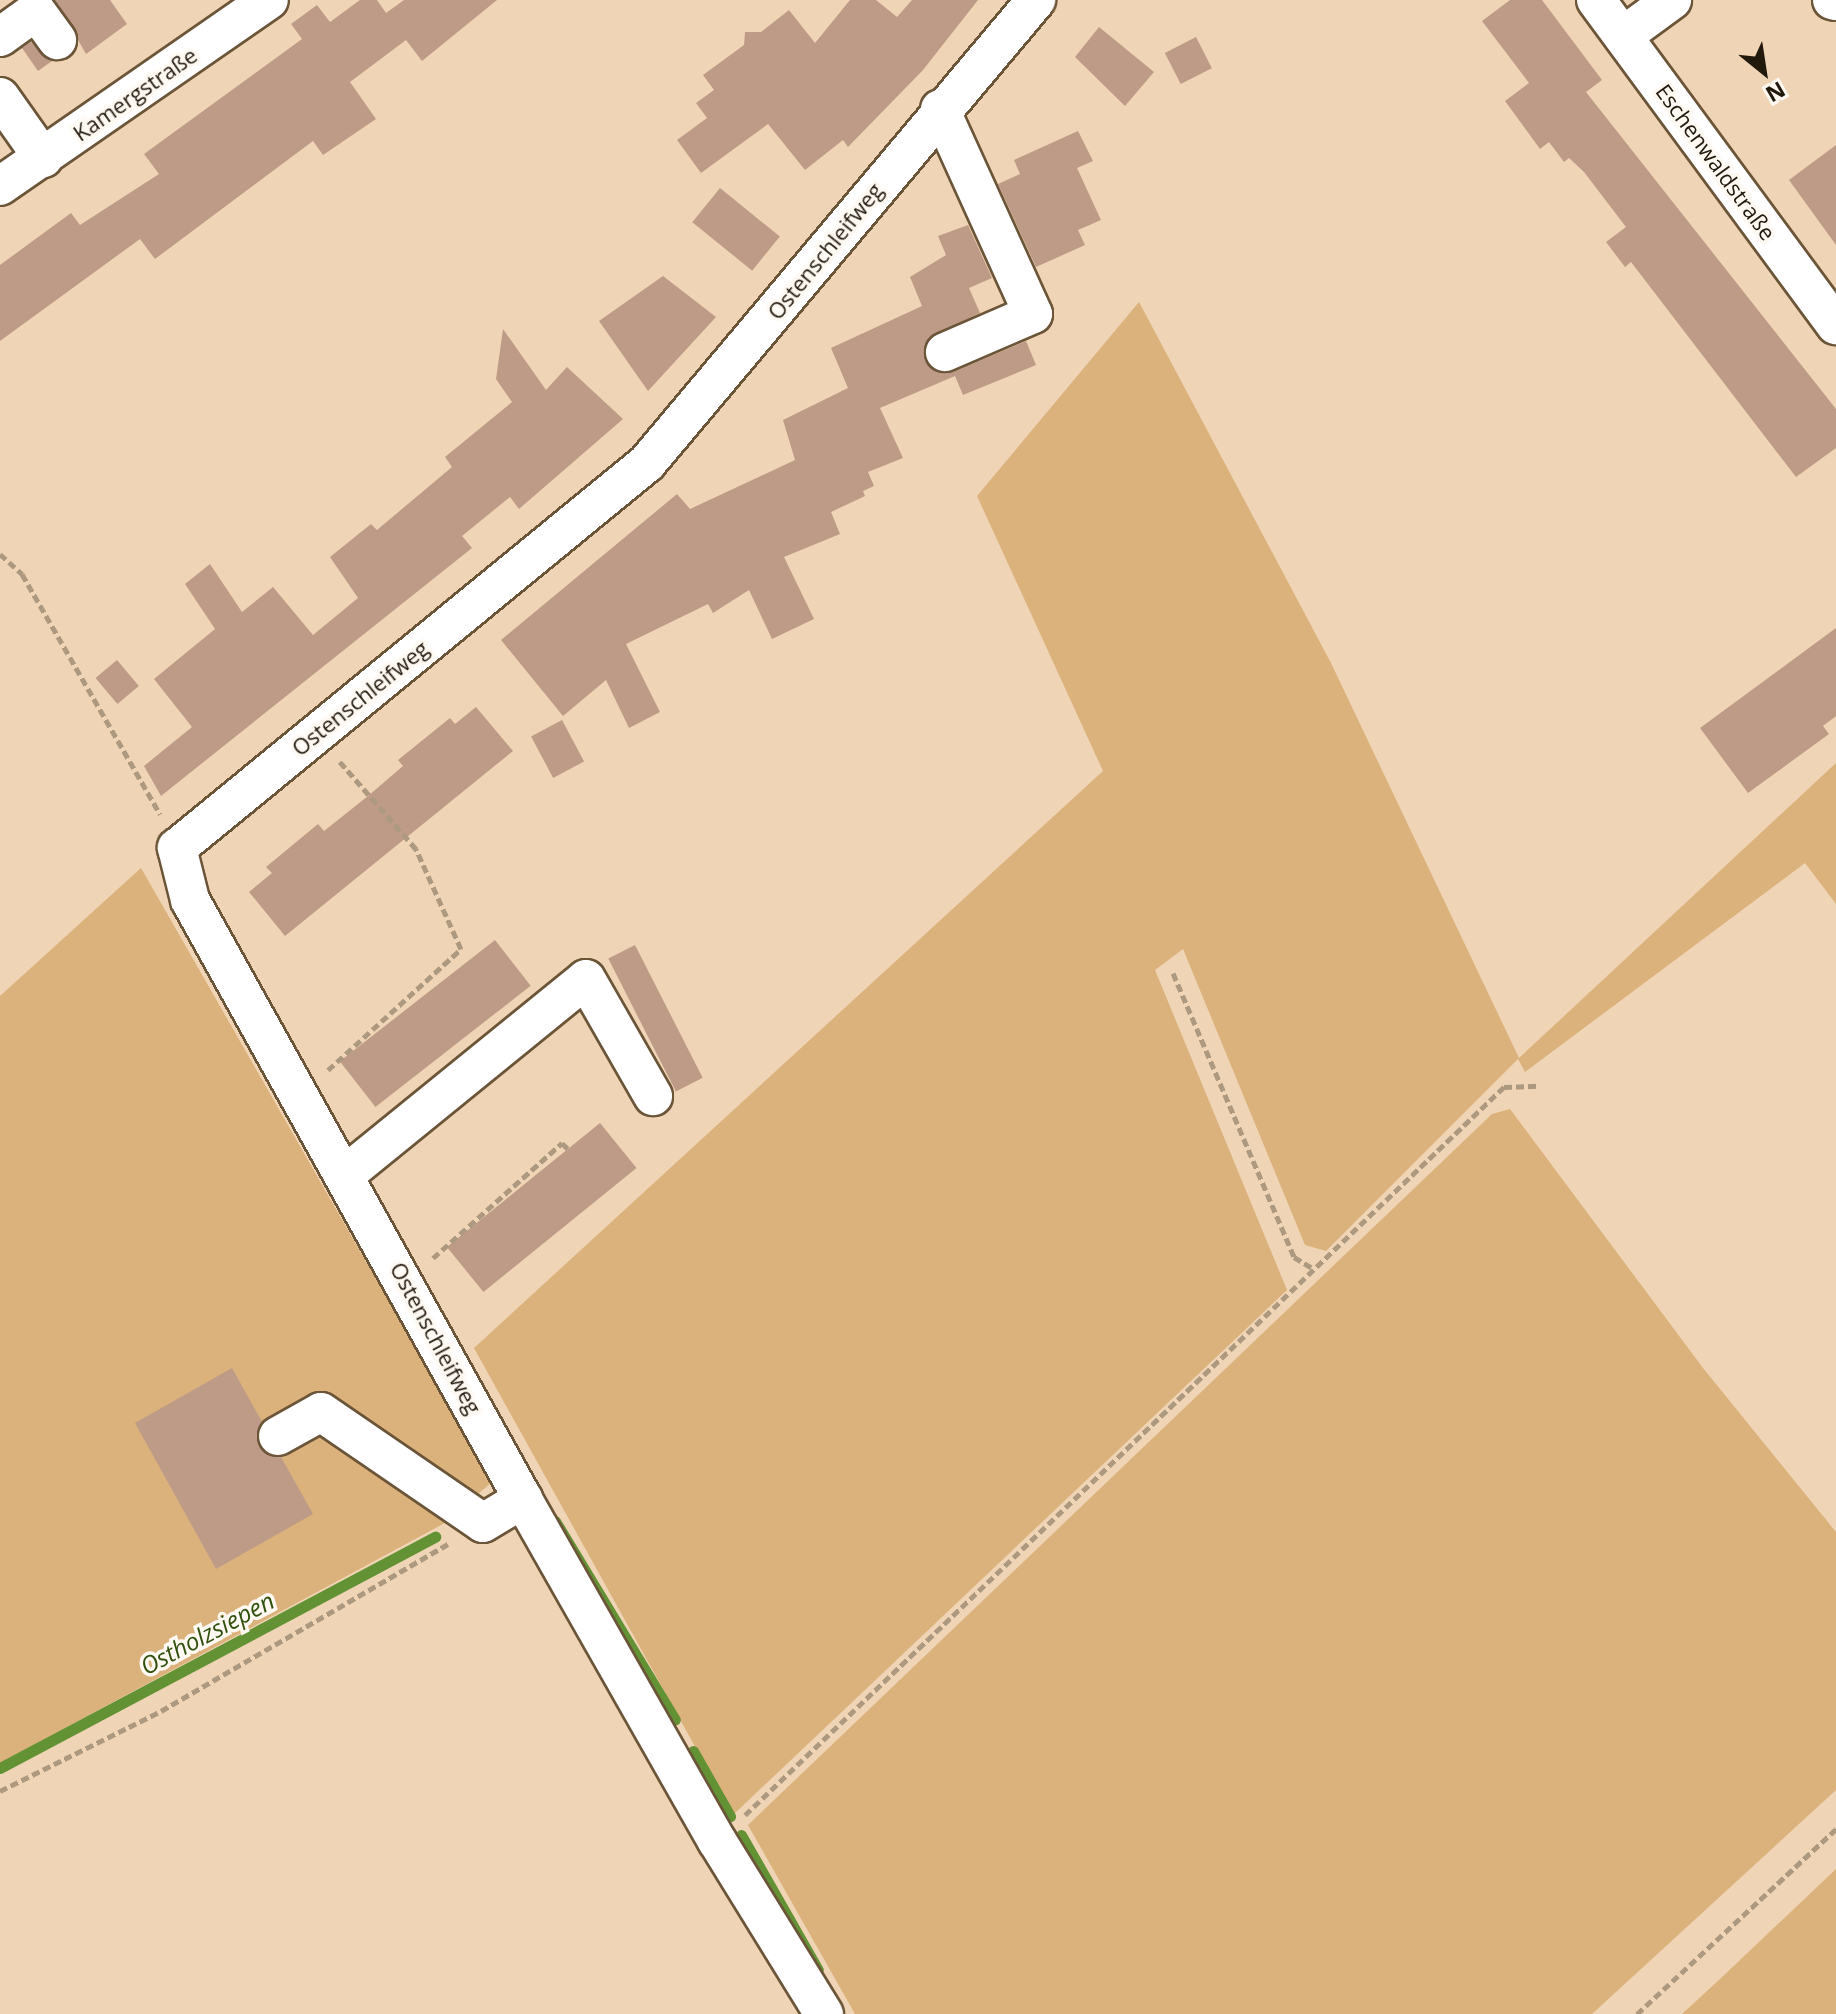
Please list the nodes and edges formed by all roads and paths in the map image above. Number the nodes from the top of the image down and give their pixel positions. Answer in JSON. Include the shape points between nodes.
{"nodes":[{"id":1,"x":269,"y":0,"type":"edge"},
{"id":2,"x":1036,"y":0,"type":"edge"},
{"id":3,"x":1596,"y":0,"type":"edge"},
{"id":4,"x":1672,"y":0,"type":"edge"},
{"id":5,"x":1623,"y":36,"type":"junction"},
{"id":6,"x":0,"y":37,"type":"edge"},
{"id":7,"x":57,"y":40,"type":"dead end"},
{"id":8,"x":0,"y":97,"type":"edge"},
{"id":9,"x":940,"y":109,"type":"junction"},
{"id":10,"x":43,"y":158,"type":"junction"},
{"id":11,"x":0,"y":186,"type":"edge"},
{"id":12,"x":1836,"y":325,"type":"edge"},
{"id":13,"x":945,"y":352,"type":"dead end"},
{"id":14,"x":0,"y":554,"type":"edge"},
{"id":15,"x":315,"y":734,"type":"junction"},
{"id":16,"x":177,"y":848,"type":"junction"},
{"id":17,"x":1173,"y":973,"type":"dead end"},
{"id":18,"x":1540,"y":1086,"type":"dead end"},
{"id":19,"x":299,"y":1090,"type":"junction"},
{"id":20,"x":653,"y":1096,"type":"dead end"},
{"id":21,"x":569,"y":1150,"type":"dead end"},
{"id":22,"x":346,"y":1174,"type":"junction"},
{"id":23,"x":1314,"y":1269,"type":"junction"},
{"id":24,"x":406,"y":1282,"type":"junction"},
{"id":25,"x":278,"y":1436,"type":"dead end"},
{"id":26,"x":523,"y":1499,"type":"junction"},
{"id":27,"x":483,"y":1523,"type":"junction"},
{"id":28,"x":0,"y":1791,"type":"edge"},
{"id":29,"x":1836,"y":1829,"type":"edge"},
{"id":30,"x":717,"y":1841,"type":"junction"},
{"id":31,"x":824,"y":2014,"type":"edge"},
{"id":32,"x":1637,"y":2014,"type":"edge"}],
"edges":[{"from":1,"to":10,"type":"street","name":"Kamergstraße"},
{"from":2,"to":9,"type":"street","name":"Ostenschleifweg"},
{"from":3,"to":5,"type":"street","name":"Eschenwaldstraße"},
{"from":4,"to":5,"type":"street"},
{"from":5,"to":12,"type":"street","name":"Eschenwaldstraße"},
{"from":6,"to":7,"type":"street","via":[[36,11]]},
{"from":8,"to":10,"type":"street"},
{"from":9,"to":13,"type":"street","via":[[1033,314]]},
{"from":9,"to":15,"type":"street","name":"Ostenschleifweg","via":[[647,463]]},
{"from":10,"to":11,"type":"street","name":"Kamergstraße"},
{"from":14,"to":16,"type":"path","via":[[22,574]]},
{"from":15,"to":16,"type":"street","name":"Ostenschleifweg"},
{"from":15,"to":19,"type":"path","via":[[416,849],[461,949],[416,985],[383,1025]]},
{"from":16,"to":19,"type":"street","name":"Ostenschleifweg","via":[[190,900]]},
{"from":17,"to":23,"type":"path","via":[[1294,1257]]},
{"from":18,"to":23,"type":"path","via":[[1504,1087]]},
{"from":19,"to":22,"type":"street","name":"Ostenschleifweg"},
{"from":20,"to":22,"type":"street","via":[[586,979]]},
{"from":21,"to":24,"type":"path","via":[[562,1143]]},
{"from":22,"to":24,"type":"street","name":"Ostenschleifweg"},
{"from":23,"to":30,"type":"path"},
{"from":24,"to":26,"type":"street","name":"Ostenschleifweg"},
{"from":25,"to":27,"type":"street","via":[[321,1412]]},
{"from":26,"to":27,"type":"street"},
{"from":26,"to":30,"type":"street","name":"Ostenschleifweg"},
{"from":27,"to":28,"type":"path","via":[[161,1711]]},
{"from":29,"to":32,"type":"path"},
{"from":30,"to":31,"type":"street","name":"Ostenschleifweg"}]}
